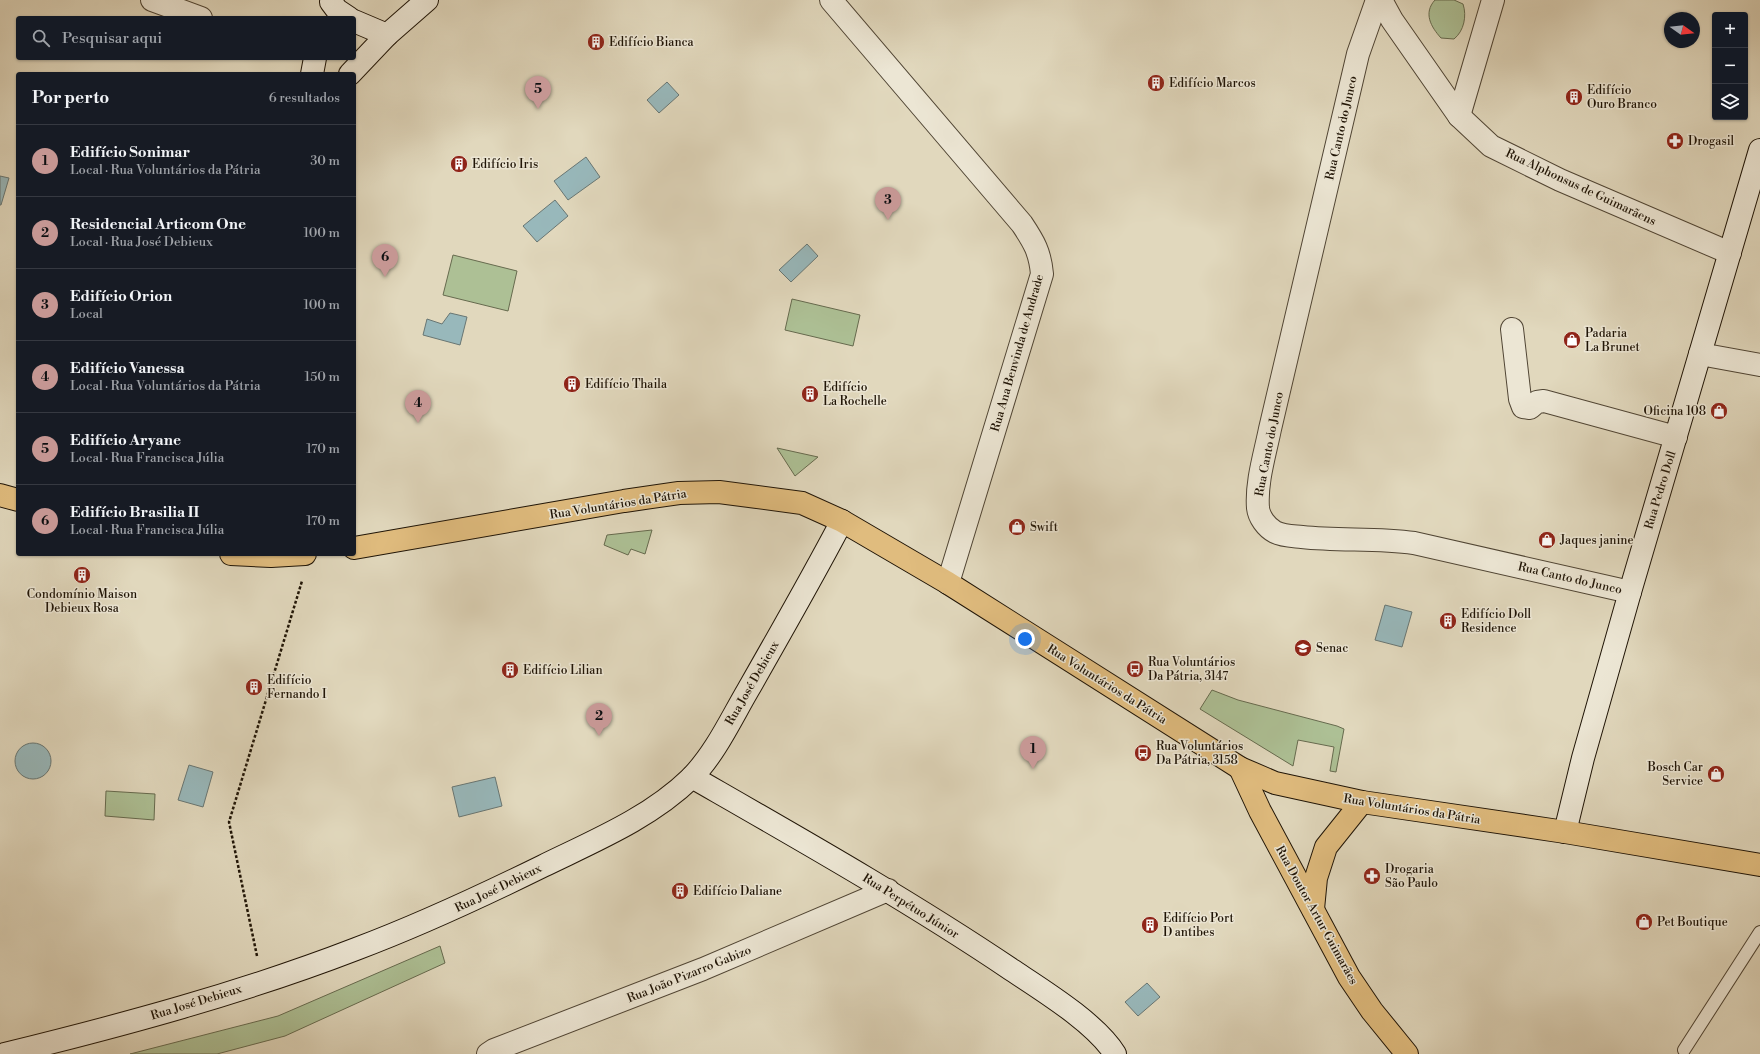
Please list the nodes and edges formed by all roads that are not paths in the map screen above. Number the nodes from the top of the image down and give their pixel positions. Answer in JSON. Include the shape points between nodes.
{"nodes":[{"id":1,"x":152,"y":0,"type":"edge"},
{"id":2,"x":427,"y":0,"type":"edge"},
{"id":3,"x":831,"y":0,"type":"edge"},
{"id":4,"x":1377,"y":0,"type":"edge"},
{"id":5,"x":1381,"y":0,"type":"edge"},
{"id":6,"x":1493,"y":0,"type":"edge"},
{"id":7,"x":329,"y":7,"type":"edge"},
{"id":8,"x":196,"y":16,"type":"edge"},
{"id":9,"x":346,"y":16,"type":"edge"},
{"id":10,"x":356,"y":22,"type":"edge"},
{"id":11,"x":387,"y":35,"type":"junction"},
{"id":12,"x":352,"y":72,"type":"edge"},
{"id":13,"x":1459,"y":116,"type":"junction"},
{"id":14,"x":1760,"y":150,"type":"edge"},
{"id":15,"x":1730,"y":253,"type":"junction"},
{"id":16,"x":1512,"y":329,"type":"dead end"},
{"id":17,"x":1700,"y":354,"type":"junction"},
{"id":18,"x":1760,"y":365,"type":"edge"},
{"id":19,"x":1676,"y":437,"type":"junction"},
{"id":20,"x":0,"y":495,"type":"edge"},
{"id":21,"x":16,"y":499,"type":"edge"},
{"id":22,"x":842,"y":521,"type":"junction"},
{"id":23,"x":356,"y":548,"type":"edge"},
{"id":24,"x":948,"y":583,"type":"junction"},
{"id":25,"x":1630,"y":592,"type":"junction"},
{"id":26,"x":1240,"y":768,"type":"junction"},
{"id":27,"x":692,"y":777,"type":"junction"},
{"id":28,"x":1362,"y":802,"type":"junction"},
{"id":29,"x":1565,"y":832,"type":"junction"},
{"id":30,"x":1760,"y":865,"type":"edge"},
{"id":31,"x":888,"y":890,"type":"junction"},
{"id":32,"x":1313,"y":909,"type":"junction"},
{"id":33,"x":1760,"y":932,"type":"edge"},
{"id":34,"x":1684,"y":1050,"type":"dead end"},
{"id":35,"x":1109,"y":1053,"type":"edge"},
{"id":36,"x":5,"y":1054,"type":"edge"},
{"id":37,"x":488,"y":1054,"type":"edge"},
{"id":38,"x":1407,"y":1054,"type":"edge"}],
"edges":[{"from":1,"to":8,"type":"street"},
{"from":2,"to":11,"type":"street"},
{"from":3,"to":24,"type":"street","name":"Rua Ana Benvinda de Andrade","via":[[1022,224],[1035,243],[1040,257],[1042,274]]},
{"from":4,"to":25,"type":"street","name":"Rua Canto do Junco","via":[[1358,54],[1270,429],[1259,489],[1258,509],[1262,519],[1267,527],[1284,535],[1328,540],[1390,540],[1414,543]]},
{"from":5,"to":13,"type":"street","name":"Rua Alphonsus de Guimarãens","via":[[1392,20]]},
{"from":6,"to":13,"type":"street"},
{"from":7,"to":9,"type":"street"},
{"from":10,"to":11,"type":"street"},
{"from":11,"to":12,"type":"street"},
{"from":13,"to":15,"type":"street","name":"Rua Alphonsus de Guimarãens","via":[[1498,149],[1560,180]]},
{"from":14,"to":15,"type":"street","name":"Rua Pedro Doll"},
{"from":15,"to":17,"type":"street","name":"Rua Pedro Doll"},
{"from":16,"to":19,"type":"street","via":[[1523,407],[1530,408],[1537,402],[1544,401]]},
{"from":17,"to":18,"type":"street"},
{"from":17,"to":19,"type":"street","name":"Rua Pedro Doll"},
{"from":19,"to":25,"type":"street","name":"Rua Pedro Doll"},
{"from":20,"to":21,"type":"main road"},
{"from":22,"to":23,"type":"main road","name":"Rua Voluntários da Pátria","via":[[802,503],[719,492],[679,493]]},
{"from":22,"to":24,"type":"main road","name":"Rua Voluntários da Pátria"},
{"from":22,"to":27,"type":"street","name":"Rua José Debieux","via":[[724,731]]},
{"from":24,"to":26,"type":"main road","name":"Rua Voluntários da Pátria"},
{"from":25,"to":29,"type":"street","name":"Rua Pedro Doll"},
{"from":26,"to":28,"type":"main road","name":"Rua Voluntários da Pátria","via":[[1275,783]]},
{"from":26,"to":32,"type":"main road","name":"Rua Doutor Artur Guimarães"},
{"from":27,"to":31,"type":"street","name":"Rua Perpétuo Júnior"},
{"from":27,"to":36,"type":"street","name":"Rua José Debieux","via":[[662,803],[632,821],[453,910],[356,950],[262,982],[134,1020]]},
{"from":28,"to":29,"type":"main road","name":"Rua Voluntários da Pátria"},
{"from":28,"to":32,"type":"main road","via":[[1326,847],[1316,878]]},
{"from":29,"to":30,"type":"main road","name":"Rua Voluntários da Pátria"},
{"from":31,"to":35,"type":"street","name":"Rua Perpétuo Júnior","via":[[1084,1020]]},
{"from":31,"to":37,"type":"street","name":"Rua João Pizarro Gabizo","via":[[710,966]]},
{"from":32,"to":38,"type":"main road","name":"Rua Doutor Artur Guimarães","via":[[1349,977],[1372,1012]]},
{"from":33,"to":34,"type":"lane"}]}
